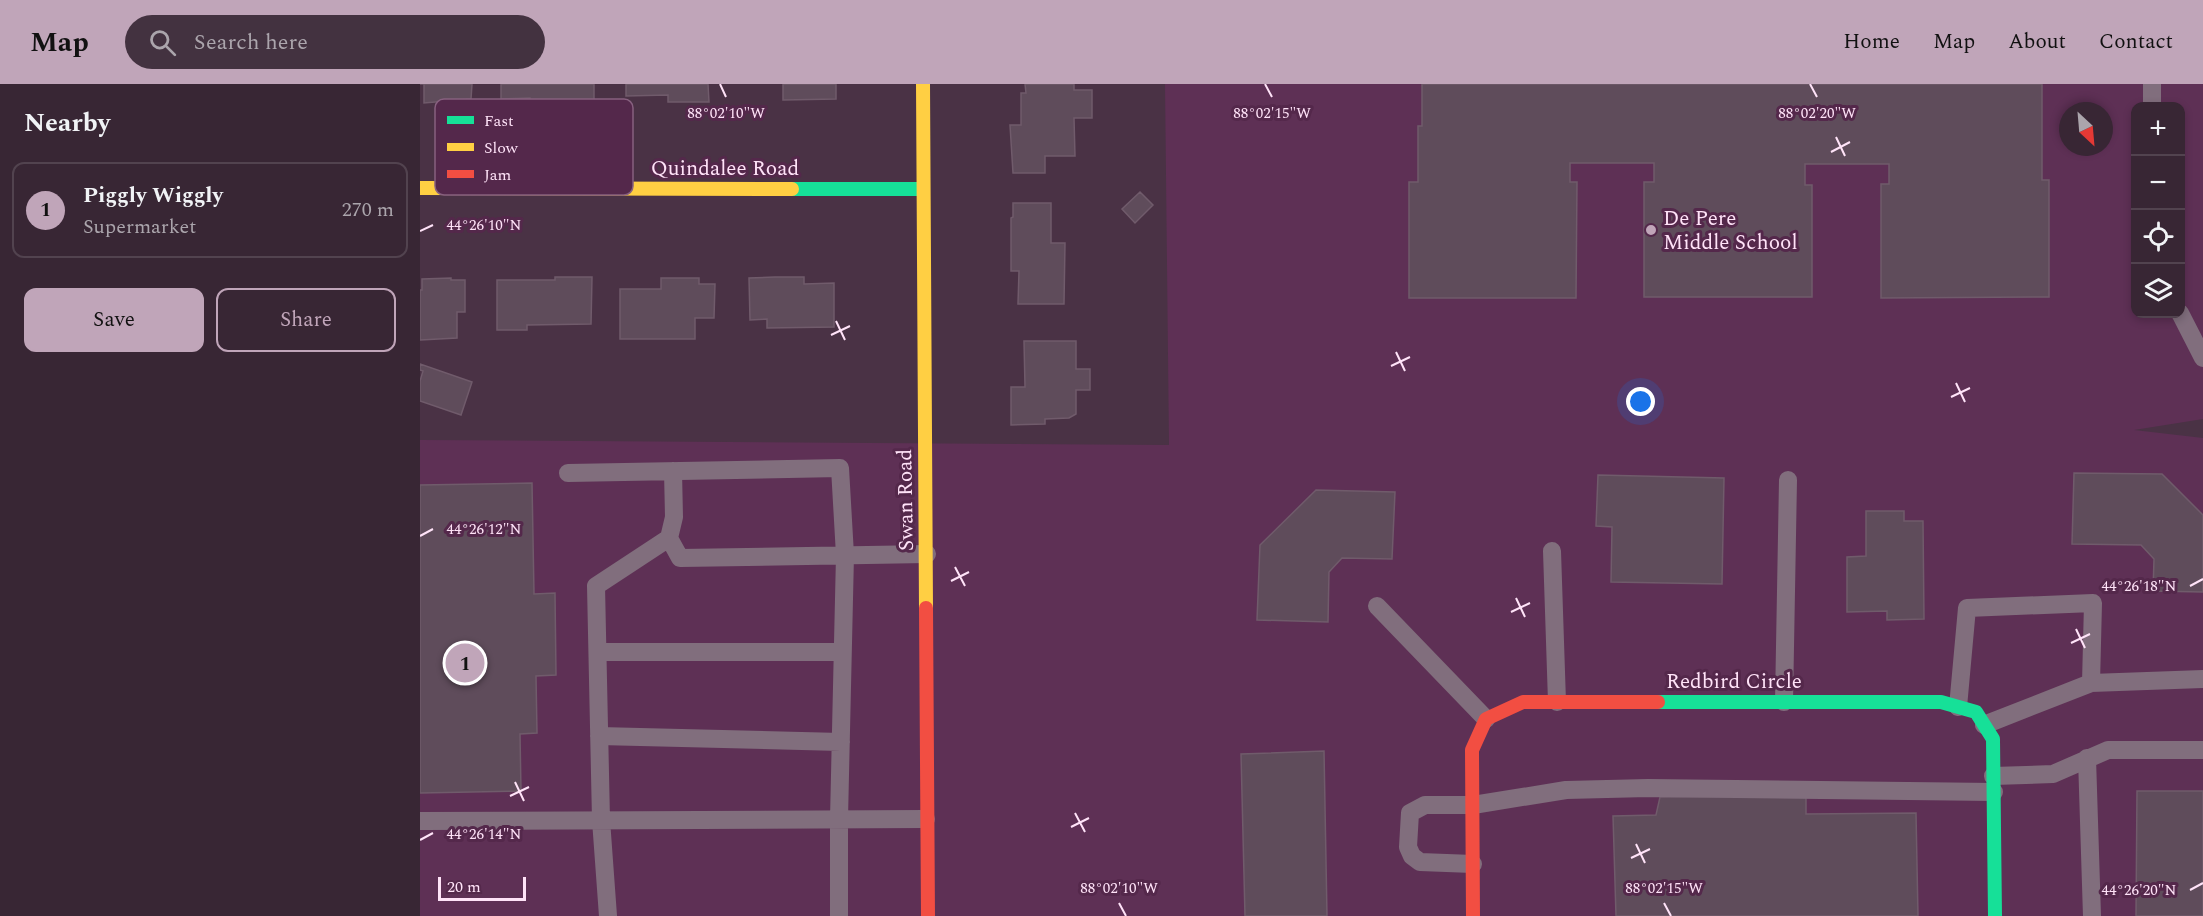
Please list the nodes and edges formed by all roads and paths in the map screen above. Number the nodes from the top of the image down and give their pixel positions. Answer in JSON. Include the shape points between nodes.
{"nodes":[{"id":1,"x":923,"y":84,"type":"edge"},
{"id":2,"x":2152,"y":84,"type":"edge"},
{"id":3,"x":2152,"y":102,"type":"edge"},
{"id":4,"x":420,"y":188,"type":"edge"},
{"id":5,"x":435,"y":188,"type":"edge"},
{"id":6,"x":633,"y":188,"type":"edge"},
{"id":7,"x":923,"y":189,"type":"junction"},
{"id":8,"x":2183,"y":318,"type":"edge"},
{"id":9,"x":2203,"y":358,"type":"edge"},
{"id":10,"x":673,"y":471,"type":"junction"},
{"id":11,"x":568,"y":473,"type":"dead end"},
{"id":12,"x":1788,"y":480,"type":"dead end"},
{"id":13,"x":669,"y":538,"type":"junction"},
{"id":14,"x":1552,"y":551,"type":"dead end"},
{"id":15,"x":927,"y":554,"type":"junction"},
{"id":16,"x":844,"y":555,"type":"junction"},
{"id":17,"x":1377,"y":606,"type":"dead end"},
{"id":18,"x":598,"y":652,"type":"junction"},
{"id":19,"x":843,"y":652,"type":"junction"},
{"id":20,"x":2203,"y":679,"type":"edge"},
{"id":21,"x":2091,"y":683,"type":"junction"},
{"id":22,"x":1557,"y":702,"type":"junction"},
{"id":23,"x":1784,"y":702,"type":"junction"},
{"id":24,"x":1958,"y":707,"type":"junction"},
{"id":25,"x":1486,"y":719,"type":"junction"},
{"id":26,"x":1984,"y":725,"type":"junction"},
{"id":27,"x":599,"y":736,"type":"junction"},
{"id":28,"x":841,"y":742,"type":"junction"},
{"id":29,"x":2203,"y":750,"type":"edge"},
{"id":30,"x":2086,"y":758,"type":"junction"},
{"id":31,"x":1993,"y":784,"type":"junction"},
{"id":32,"x":1473,"y":805,"type":"junction"},
{"id":33,"x":839,"y":819,"type":"junction"},
{"id":34,"x":926,"y":819,"type":"junction"},
{"id":35,"x":601,"y":820,"type":"junction"},
{"id":36,"x":420,"y":821,"type":"edge"},
{"id":37,"x":1473,"y":864,"type":"junction"},
{"id":38,"x":608,"y":916,"type":"edge"},
{"id":39,"x":839,"y":916,"type":"edge"},
{"id":40,"x":927,"y":916,"type":"edge"},
{"id":41,"x":1473,"y":916,"type":"edge"},
{"id":42,"x":1995,"y":916,"type":"edge"},
{"id":43,"x":2092,"y":916,"type":"edge"}],
"edges":[{"from":1,"to":7,"type":"street","name":"Swan Road"},
{"from":2,"to":3,"type":"lane"},
{"from":4,"to":5,"type":"street","name":"Quindalee Road"},
{"from":6,"to":7,"type":"street","name":"Quindalee Road"},
{"from":7,"to":15,"type":"street","name":"Swan Road"},
{"from":8,"to":9,"type":"lane"},
{"from":10,"to":11,"type":"lane"},
{"from":10,"to":13,"type":"lane","via":[[674,517]]},
{"from":10,"to":16,"type":"lane","via":[[840,468]]},
{"from":12,"to":23,"type":"lane"},
{"from":13,"to":16,"type":"lane","via":[[680,558]]},
{"from":13,"to":18,"type":"lane","via":[[596,586]]},
{"from":14,"to":22,"type":"lane"},
{"from":15,"to":16,"type":"lane"},
{"from":15,"to":34,"type":"street","name":"Swan Road"},
{"from":16,"to":19,"type":"lane"},
{"from":17,"to":25,"type":"lane"},
{"from":18,"to":19,"type":"lane"},
{"from":18,"to":27,"type":"lane"},
{"from":19,"to":28,"type":"lane"},
{"from":20,"to":21,"type":"lane"},
{"from":21,"to":24,"type":"lane","via":[[2093,603],[1967,608]]},
{"from":21,"to":26,"type":"lane"},
{"from":22,"to":23,"type":"street","name":"Redbird Circle"},
{"from":22,"to":25,"type":"street","name":"Redbird Circle","via":[[1523,702]]},
{"from":23,"to":24,"type":"street","name":"Redbird Circle","via":[[1941,702]]},
{"from":24,"to":26,"type":"street","name":"Redbird Circle","via":[[1976,712]]},
{"from":25,"to":32,"type":"street","via":[[1472,750]]},
{"from":26,"to":31,"type":"street","via":[[1993,739]]},
{"from":27,"to":28,"type":"lane"},
{"from":27,"to":35,"type":"lane"},
{"from":28,"to":33,"type":"lane"},
{"from":29,"to":30,"type":"lane","via":[[2108,750]]},
{"from":30,"to":31,"type":"lane","via":[[2053,774]]},
{"from":30,"to":43,"type":"lane"},
{"from":31,"to":32,"type":"lane","via":[[1589,789]]},
{"from":31,"to":42,"type":"street"},
{"from":32,"to":37,"type":"street"},
{"from":32,"to":37,"type":"lane","via":[[1425,805],[1410,813],[1408,847],[1420,862]]},
{"from":33,"to":34,"type":"lane"},
{"from":33,"to":35,"type":"lane"},
{"from":33,"to":39,"type":"lane"},
{"from":34,"to":40,"type":"street","name":"Swan Road"},
{"from":35,"to":36,"type":"lane"},
{"from":35,"to":38,"type":"lane"},
{"from":37,"to":41,"type":"street"}]}
